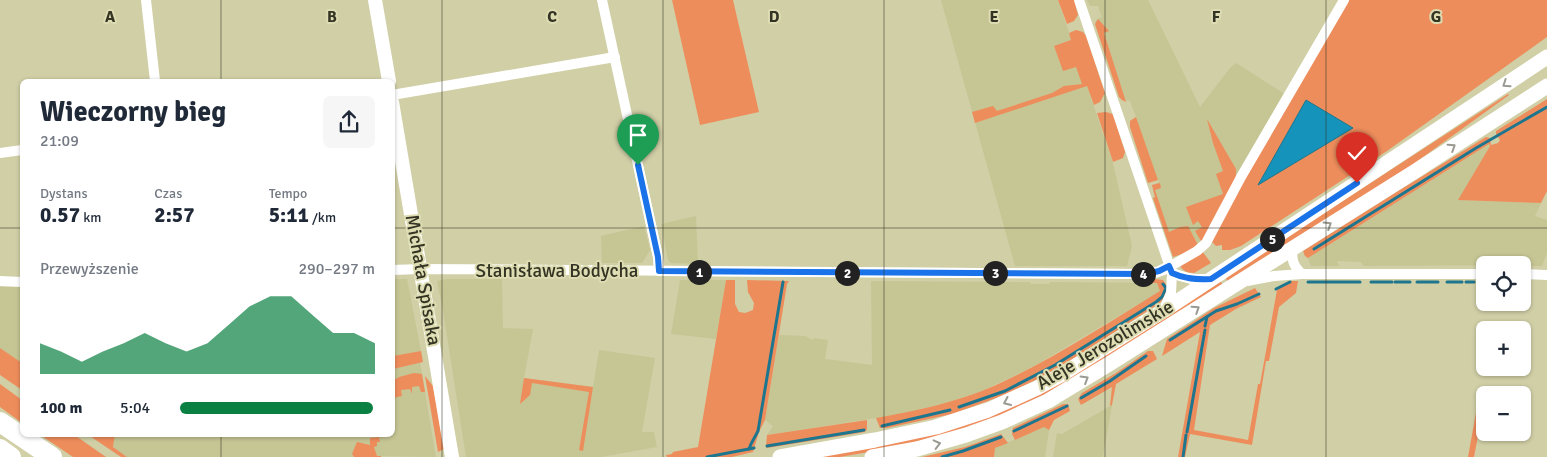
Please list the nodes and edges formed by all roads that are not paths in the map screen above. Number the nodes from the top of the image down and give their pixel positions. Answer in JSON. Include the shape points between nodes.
{"nodes":[{"id":1,"x":146,"y":0,"type":"edge"},
{"id":2,"x":376,"y":0,"type":"edge"},
{"id":3,"x":602,"y":0,"type":"edge"},
{"id":4,"x":1079,"y":0,"type":"edge"},
{"id":5,"x":1344,"y":0,"type":"edge"},
{"id":6,"x":615,"y":57,"type":"junction"},
{"id":7,"x":1547,"y":57,"type":"edge"},
{"id":8,"x":155,"y":79,"type":"edge"},
{"id":9,"x":389,"y":79,"type":"edge"},
{"id":10,"x":1547,"y":86,"type":"edge"},
{"id":11,"x":395,"y":94,"type":"edge"},
{"id":12,"x":395,"y":119,"type":"edge"},
{"id":13,"x":20,"y":150,"type":"edge"},
{"id":14,"x":0,"y":152,"type":"edge"},
{"id":15,"x":1293,"y":247,"type":"junction"},
{"id":16,"x":421,"y":269,"type":"junction"},
{"id":17,"x":1171,"y":269,"type":"junction"},
{"id":18,"x":395,"y":270,"type":"edge"},
{"id":19,"x":659,"y":271,"type":"junction"},
{"id":20,"x":1302,"y":274,"type":"junction"},
{"id":21,"x":1476,"y":274,"type":"edge"},
{"id":22,"x":1531,"y":274,"type":"edge"},
{"id":23,"x":1547,"y":275,"type":"edge"},
{"id":24,"x":1211,"y":279,"type":"junction"},
{"id":25,"x":0,"y":282,"type":"edge"},
{"id":26,"x":20,"y":282,"type":"edge"},
{"id":27,"x":1234,"y":285,"type":"junction"},
{"id":28,"x":1163,"y":311,"type":"junction"},
{"id":29,"x":0,"y":422,"type":"edge"},
{"id":30,"x":20,"y":435,"type":"edge"},
{"id":31,"x":22,"y":437,"type":"edge"},
{"id":32,"x":0,"y":449,"type":"edge"},
{"id":33,"x":11,"y":457,"type":"edge"},
{"id":34,"x":52,"y":457,"type":"edge"},
{"id":35,"x":452,"y":457,"type":"edge"},
{"id":36,"x":780,"y":457,"type":"edge"},
{"id":37,"x":872,"y":457,"type":"edge"}],
"edges":[{"from":1,"to":8,"type":"street"},
{"from":2,"to":9,"type":"street"},
{"from":3,"to":6,"type":"street"},
{"from":4,"to":17,"type":"street"},
{"from":5,"to":17,"type":"street","name":"Stanisława Bodycha","via":[[1241,176],[1206,243]]},
{"from":6,"to":11,"type":"street"},
{"from":6,"to":19,"type":"street"},
{"from":7,"to":24,"type":"main road","name":"Aleje Jerozolimskie","one_way":true},
{"from":15,"to":10,"type":"main road","name":"Aleje Jerozolimskie","one_way":true},
{"from":12,"to":16,"type":"street","name":"Michała Spisaka"},
{"from":13,"to":14,"type":"street"},
{"from":15,"to":20,"type":"street","via":[[1292,261]]},
{"from":15,"to":27,"type":"main road","name":"Aleje Jerozolimskie"},
{"from":16,"to":18,"type":"street","name":"Stanisława Bodycha"},
{"from":16,"to":19,"type":"street","name":"Stanisława Bodycha"},
{"from":16,"to":35,"type":"street","name":"Michała Spisaka"},
{"from":17,"to":19,"type":"street","name":"Stanisława Bodycha","via":[[1146,274]]},
{"from":17,"to":24,"type":"street","via":[[1191,279]]},
{"from":17,"to":28,"type":"street","via":[[1171,292]]},
{"from":20,"to":21,"type":"street"},
{"from":20,"to":27,"type":"street"},
{"from":22,"to":23,"type":"street"},
{"from":24,"to":28,"type":"main road","name":"Aleje Jerozolimskie"},
{"from":25,"to":26,"type":"street"},
{"from":37,"to":27,"type":"main road","name":"Aleje Jerozolimskie","one_way":true,"via":[[947,441],[1027,411],[1088,377]]},
{"from":28,"to":36,"type":"main road","name":"Aleje Jerozolimskie","one_way":true,"via":[[1061,375],[988,410],[914,432]]},
{"from":29,"to":30,"type":"highway"},
{"from":31,"to":34,"type":"highway"},
{"from":32,"to":33,"type":"highway"}]}
